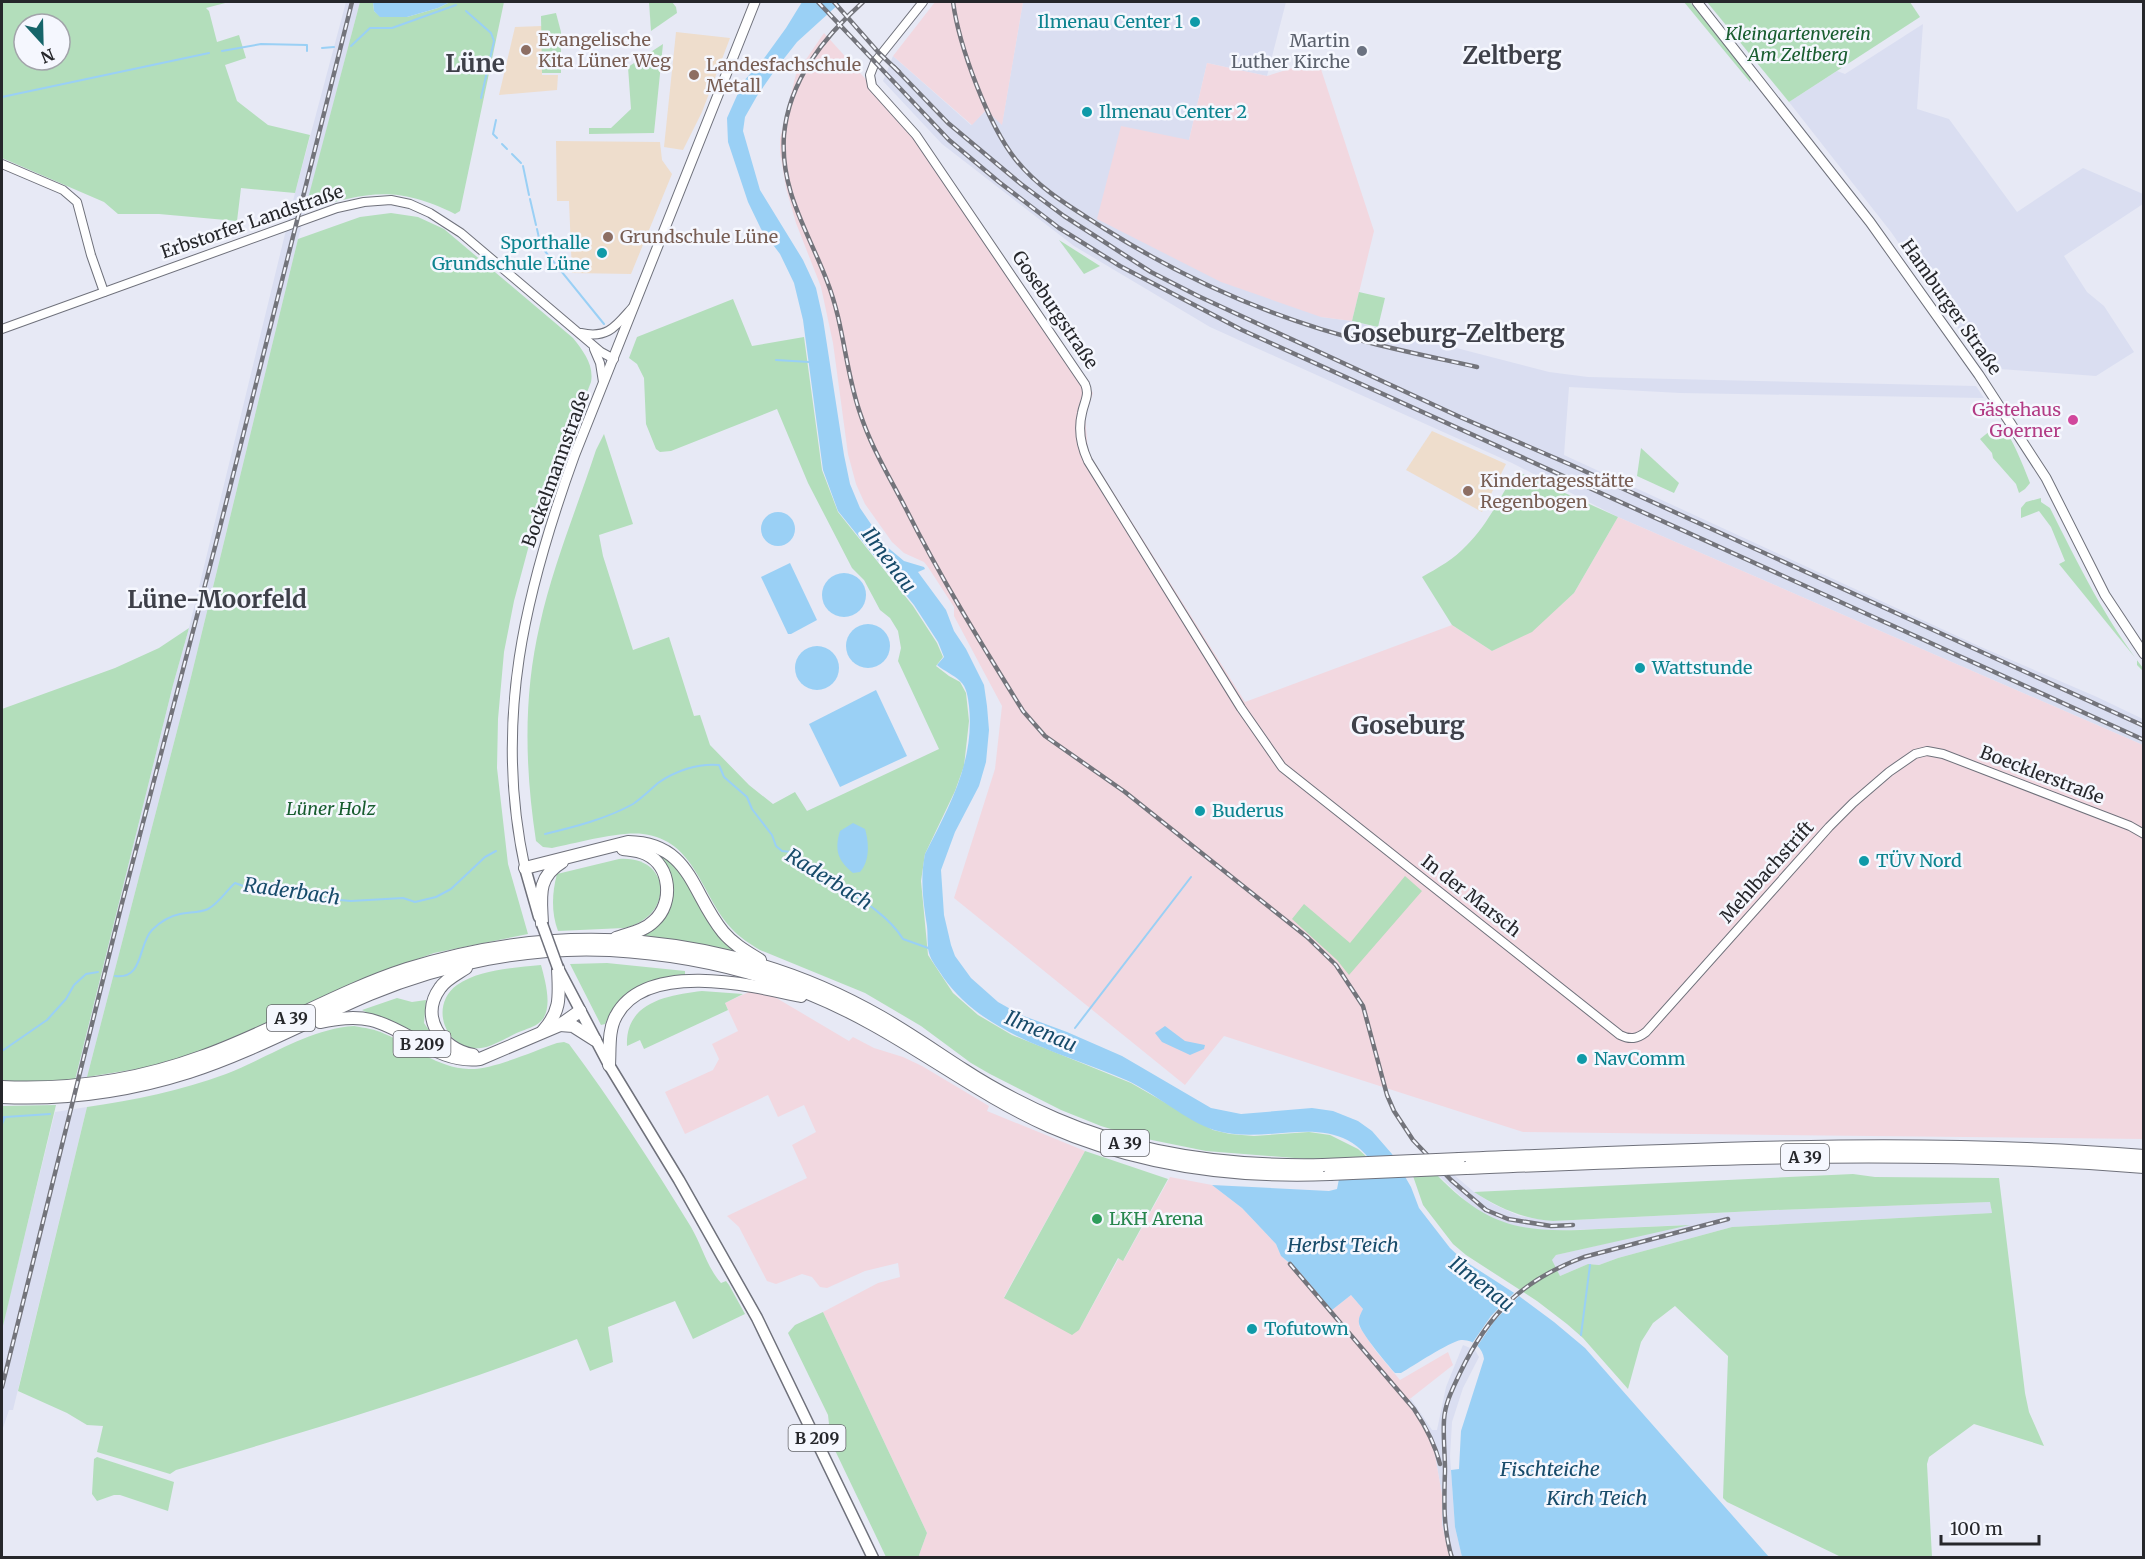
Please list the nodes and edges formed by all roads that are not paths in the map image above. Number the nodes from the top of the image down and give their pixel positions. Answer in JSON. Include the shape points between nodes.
{"nodes":[{"id":1,"x":756,"y":2,"type":"edge"},
{"id":2,"x":923,"y":2,"type":"edge"},
{"id":3,"x":1697,"y":2,"type":"edge"},
{"id":4,"x":2,"y":164,"type":"edge"},
{"id":5,"x":104,"y":292,"type":"junction"},
{"id":6,"x":634,"y":305,"type":"junction"},
{"id":7,"x":2,"y":329,"type":"edge"},
{"id":8,"x":578,"y":332,"type":"junction"},
{"id":9,"x":591,"y":343,"type":"junction"},
{"id":10,"x":614,"y":358,"type":"junction"},
{"id":11,"x":603,"y":386,"type":"junction"},
{"id":12,"x":2144,"y":654,"type":"edge"},
{"id":13,"x":1928,"y":751,"type":"joint"},
{"id":14,"x":1280,"y":764,"type":"joint"},
{"id":15,"x":2144,"y":834,"type":"edge"},
{"id":16,"x":607,"y":848,"type":"junction"},
{"id":17,"x":571,"y":857,"type":"junction"},
{"id":18,"x":525,"y":868,"type":"junction"},
{"id":19,"x":542,"y":924,"type":"junction"},
{"id":20,"x":608,"y":940,"type":"junction"},
{"id":21,"x":474,"y":962,"type":"junction"},
{"id":22,"x":558,"y":968,"type":"junction"},
{"id":23,"x":779,"y":971,"type":"junction"},
{"id":24,"x":832,"y":1003,"type":"junction"},
{"id":25,"x":580,"y":1011,"type":"junction"},
{"id":26,"x":560,"y":1025,"type":"junction"},
{"id":27,"x":290,"y":1030,"type":"junction"},
{"id":28,"x":1646,"y":1032,"type":"joint"},
{"id":29,"x":540,"y":1034,"type":"junction"},
{"id":30,"x":595,"y":1040,"type":"junction"},
{"id":31,"x":492,"y":1055,"type":"junction"},
{"id":32,"x":609,"y":1065,"type":"junction"},
{"id":33,"x":2,"y":1087,"type":"edge"},
{"id":34,"x":2,"y":1097,"type":"edge"},
{"id":35,"x":2144,"y":1156,"type":"edge"},
{"id":36,"x":1462,"y":1163,"type":"junction"},
{"id":37,"x":2144,"y":1167,"type":"edge"},
{"id":38,"x":1327,"y":1169,"type":"junction"},
{"id":39,"x":873,"y":1557,"type":"edge"}],
"edges":[{"from":1,"to":6,"type":"main road","name":"Bockelmannstraße"},
{"from":2,"to":14,"type":"street","name":"Goseburgstraße","via":[[875,62],[870,75],[872,86],[916,135],[1085,384],[1088,391],[1080,434],[1083,452],[1241,708]]},
{"from":3,"to":12,"type":"main road","name":"Hamburger Straße","via":[[1870,222],[1990,391],[2046,478],[2105,595]]},
{"from":4,"to":5,"type":"street","via":[[68,194],[80,208]]},
{"from":5,"to":7,"type":"street","name":"Erbstorfer Landstraße"},
{"from":5,"to":8,"type":"street","name":"Erbstorfer Landstraße","via":[[337,208],[390,201],[419,207],[452,225]]},
{"from":6,"to":8,"type":"street","via":[[607,333]]},
{"from":6,"to":10,"type":"main road","name":"Bockelmannstraße"},
{"from":8,"to":9,"type":"street","name":"Erbstorfer Landstraße"},
{"from":9,"to":10,"type":"street","name":"Erbstorfer Landstraße"},
{"from":9,"to":11,"type":"street","via":[[600,363]]},
{"from":10,"to":11,"type":"main road","name":"Bockelmannstraße"},
{"from":11,"to":18,"type":"main road","name":"Bockelmannstraße","via":[[554,514],[518,655],[513,773]]},
{"from":13,"to":15,"type":"street","name":"Boecklerstraße"},
{"from":13,"to":28,"type":"street","name":"Mehlbachstrift","via":[[1906,759],[1852,803]]},
{"from":14,"to":28,"type":"street","name":"In der Marsch","via":[[1620,1035],[1634,1039]]},
{"from":16,"to":17,"type":"highway"},
{"from":16,"to":20,"type":"highway","number":"A 39","via":[[636,850],[653,858],[661,867],[668,890],[661,914],[653,922],[642,930]]},
{"from":16,"to":23,"type":"highway","via":[[642,842],[670,853],[687,871],[724,933]]},
{"from":17,"to":18,"type":"highway"},
{"from":17,"to":19,"type":"highway","via":[[544,878]]},
{"from":18,"to":19,"type":"main road","name":"Bockelmannstraße","number":"B 209"},
{"from":19,"to":22,"type":"main road","name":"Bockelmannstraße","number":"B 209","bridge":true},
{"from":20,"to":23,"type":"highway","number":"A 39","via":[[690,948]]},
{"from":20,"to":33,"type":"highway","number":"A 39","via":[[531,943],[437,960],[370,983],[226,1047],[164,1069],[91,1083]]},
{"from":21,"to":24,"type":"highway","number":"A 39","via":[[570,951],[643,953],[752,973]]},
{"from":21,"to":27,"type":"highway","number":"A 39","via":[[391,986]]},
{"from":21,"to":31,"type":"highway","via":[[440,988],[432,1013],[441,1038],[451,1047],[466,1053]]},
{"from":22,"to":25,"type":"main road","number":"B 209"},
{"from":22,"to":29,"type":"highway","via":[[558,1007]]},
{"from":23,"to":38,"type":"highway","number":"A 39","via":[[846,999],[894,1025],[1005,1094],[1098,1135],[1205,1161]]},
{"from":24,"to":32,"type":"highway","via":[[738,983],[679,982],[658,986],[633,997],[615,1016]]},
{"from":24,"to":38,"type":"highway","number":"A 39","via":[[1000,1102],[1094,1143],[1215,1170],[1269,1175]]},
{"from":25,"to":26,"type":"highway"},
{"from":25,"to":30,"type":"main road","number":"B 209"},
{"from":26,"to":29,"type":"highway","number":"B 209"},
{"from":26,"to":30,"type":"highway","via":[[573,1026]]},
{"from":27,"to":31,"type":"highway","number":"B 209","via":[[334,1019],[362,1019],[388,1026],[451,1058],[471,1060]]},
{"from":27,"to":34,"type":"highway","number":"A 39","via":[[223,1060],[141,1085],[64,1096]]},
{"from":29,"to":31,"type":"highway","number":"B 209"},
{"from":30,"to":32,"type":"main road","number":"B 209"},
{"from":32,"to":39,"type":"main road","number":"B 209","via":[[764,1332]]},
{"from":35,"to":36,"type":"highway","number":"A 39","via":[[1975,1147],[1847,1146]]},
{"from":36,"to":37,"type":"highway","number":"A 39","via":[[1846,1156],[1985,1158]]},
{"from":36,"to":38,"type":"highway","number":"A 39","bridge":true}]}
